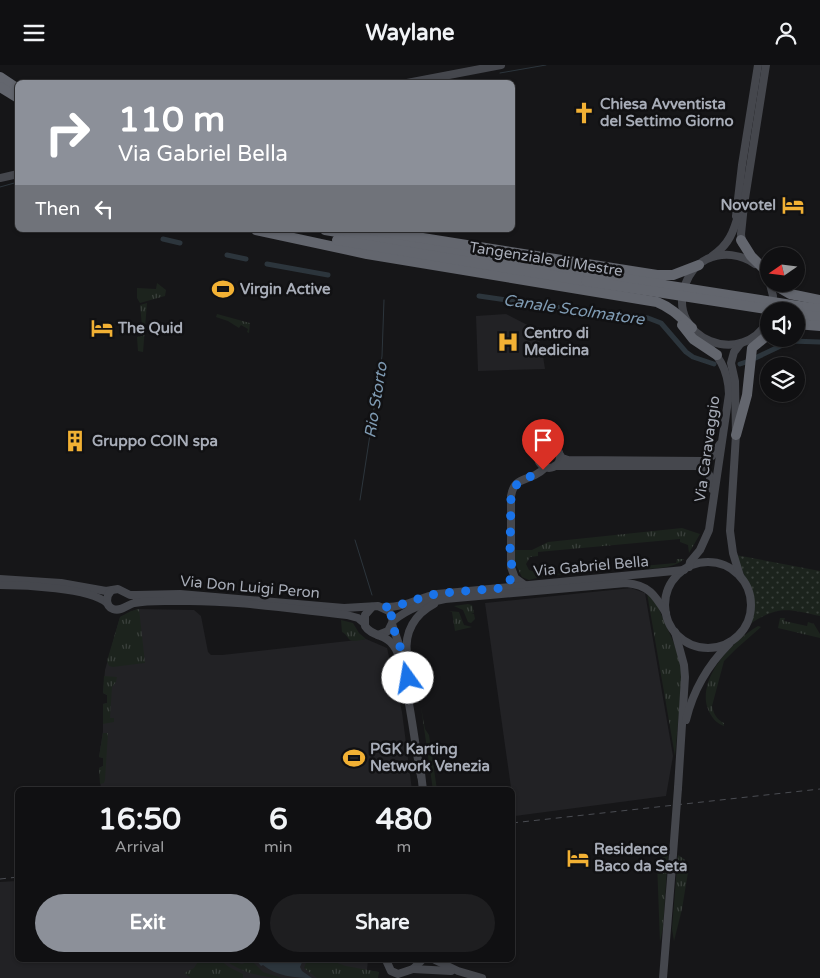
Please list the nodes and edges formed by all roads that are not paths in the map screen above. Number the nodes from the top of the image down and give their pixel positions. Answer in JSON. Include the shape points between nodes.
{"nodes":[{"id":1,"x":501,"y":65,"type":"edge"},
{"id":2,"x":758,"y":65,"type":"edge"},
{"id":3,"x":764,"y":65,"type":"edge"},
{"id":4,"x":770,"y":65,"type":"edge"},
{"id":5,"x":0,"y":77,"type":"edge"},
{"id":6,"x":423,"y":80,"type":"edge"},
{"id":7,"x":0,"y":87,"type":"edge"},
{"id":8,"x":15,"y":87,"type":"edge"},
{"id":9,"x":15,"y":97,"type":"edge"},
{"id":10,"x":15,"y":175,"type":"edge"},
{"id":11,"x":0,"y":178,"type":"edge"},
{"id":12,"x":739,"y":223,"type":"junction"},
{"id":13,"x":275,"y":232,"type":"edge"},
{"id":14,"x":294,"y":232,"type":"edge"},
{"id":15,"x":332,"y":232,"type":"edge"},
{"id":16,"x":742,"y":240,"type":"junction"},
{"id":17,"x":370,"y":242,"type":"edge"},
{"id":18,"x":409,"y":248,"type":"junction"},
{"id":19,"x":709,"y":259,"type":"junction"},
{"id":20,"x":699,"y":265,"type":"junction"},
{"id":21,"x":757,"y":265,"type":"junction"},
{"id":22,"x":760,"y":268,"type":"edge"},
{"id":23,"x":760,"y":269,"type":"edge"},
{"id":24,"x":587,"y":277,"type":"junction"},
{"id":25,"x":788,"y":293,"type":"edge"},
{"id":26,"x":790,"y":293,"type":"edge"},
{"id":27,"x":795,"y":296,"type":"junction"},
{"id":28,"x":820,"y":300,"type":"edge"},
{"id":29,"x":760,"y":308,"type":"edge"},
{"id":30,"x":760,"y":308,"type":"edge"},
{"id":31,"x":671,"y":309,"type":"junction"},
{"id":32,"x":820,"y":309,"type":"edge"},
{"id":33,"x":805,"y":313,"type":"edge"},
{"id":34,"x":805,"y":316,"type":"edge"},
{"id":35,"x":820,"y":317,"type":"edge"},
{"id":36,"x":805,"y":319,"type":"edge"},
{"id":37,"x":820,"y":327,"type":"edge"},
{"id":38,"x":692,"y":328,"type":"junction"},
{"id":39,"x":760,"y":334,"type":"edge"},
{"id":40,"x":701,"y":337,"type":"junction"},
{"id":41,"x":760,"y":338,"type":"edge"},
{"id":42,"x":741,"y":343,"type":"junction"},
{"id":43,"x":717,"y":355,"type":"junction"},
{"id":44,"x":736,"y":435,"type":"junction"},
{"id":45,"x":724,"y":437,"type":"junction"},
{"id":46,"x":559,"y":454,"type":"junction"},
{"id":47,"x":539,"y":461,"type":"junction"},
{"id":48,"x":555,"y":466,"type":"junction"},
{"id":49,"x":546,"y":467,"type":"junction"},
{"id":50,"x":535,"y":475,"type":"junction"},
{"id":51,"x":711,"y":516,"type":"junction"},
{"id":52,"x":687,"y":569,"type":"junction"},
{"id":53,"x":513,"y":574,"type":"junction"},
{"id":54,"x":0,"y":579,"type":"edge"},
{"id":55,"x":742,"y":580,"type":"junction"},
{"id":56,"x":0,"y":585,"type":"edge"},
{"id":57,"x":526,"y":586,"type":"junction"},
{"id":58,"x":503,"y":588,"type":"junction"},
{"id":59,"x":111,"y":591,"type":"junction"},
{"id":60,"x":126,"y":593,"type":"junction"},
{"id":61,"x":442,"y":600,"type":"junction"},
{"id":62,"x":107,"y":603,"type":"junction"},
{"id":63,"x":124,"y":607,"type":"junction"},
{"id":64,"x":372,"y":607,"type":"junction"},
{"id":65,"x":383,"y":607,"type":"junction"},
{"id":66,"x":666,"y":613,"type":"junction"},
{"id":67,"x":392,"y":622,"type":"junction"},
{"id":68,"x":364,"y":623,"type":"junction"},
{"id":69,"x":675,"y":632,"type":"junction"},
{"id":70,"x":378,"y":635,"type":"junction"},
{"id":71,"x":733,"y":640,"type":"junction"},
{"id":72,"x":408,"y":678,"type":"junction"},
{"id":73,"x":682,"y":736,"type":"junction"},
{"id":74,"x":421,"y":776,"type":"junction"},
{"id":75,"x":423,"y":787,"type":"edge"},
{"id":76,"x":386,"y":962,"type":"edge"},
{"id":77,"x":420,"y":962,"type":"edge"},
{"id":78,"x":439,"y":962,"type":"edge"},
{"id":79,"x":458,"y":971,"type":"junction"},
{"id":80,"x":407,"y":973,"type":"edge"},
{"id":81,"x":392,"y":975,"type":"edge"},
{"id":82,"x":482,"y":978,"type":"edge"},
{"id":83,"x":663,"y":978,"type":"edge"}],
"edges":[{"from":1,"to":6,"type":"street"},
{"from":2,"to":12,"type":"street","via":[[742,165]]},
{"from":3,"to":12,"type":"street"},
{"from":4,"to":12,"type":"street","via":[[755,165]]},
{"from":5,"to":8,"type":"highway"},
{"from":7,"to":9,"type":"highway"},
{"from":10,"to":11,"type":"street"},
{"from":12,"to":16,"type":"street"},
{"from":12,"to":19,"type":"street","via":[[727,243]]},
{"from":13,"to":17,"type":"highway"},
{"from":14,"to":17,"type":"highway","name":"Tangenziale di Mestre"},
{"from":15,"to":17,"type":"highway","name":"Tangenziale di Mestre"},
{"from":16,"to":21,"type":"street","via":[[745,252]]},
{"from":16,"to":22,"type":"highway"},
{"from":17,"to":18,"type":"highway"},
{"from":17,"to":18,"type":"highway","name":"Tangenziale di Mestre"},
{"from":18,"to":20,"type":"highway","via":[[657,275],[673,275]]},
{"from":18,"to":24,"type":"highway","name":"Tangenziale di Mestre"},
{"from":18,"to":31,"type":"highway","via":[[657,302]]},
{"from":19,"to":20,"type":"street"},
{"from":19,"to":21,"type":"street","via":[[735,255]]},
{"from":20,"to":38,"type":"street","via":[[688,279],[683,293],[684,311]]},
{"from":21,"to":23,"type":"street"},
{"from":24,"to":29,"type":"highway","name":"Tangenziale di Mestre","bridge":true},
{"from":24,"to":30,"type":"highway","name":"Tangenziale di Mestre","bridge":true},
{"from":25,"to":27,"type":"highway"},
{"from":26,"to":27,"type":"highway"},
{"from":27,"to":28,"type":"highway"},
{"from":31,"to":38,"type":"highway"},
{"from":31,"to":43,"type":"highway","via":[[691,337]]},
{"from":32,"to":33,"type":"highway","name":"Tangenziale di Mestre"},
{"from":34,"to":35,"type":"highway","name":"Tangenziale di Mestre"},
{"from":36,"to":37,"type":"highway"},
{"from":38,"to":40,"type":"street","name":"Via Caravaggio"},
{"from":39,"to":42,"type":"street"},
{"from":40,"to":42,"type":"street","via":[[720,345]]},
{"from":40,"to":43,"type":"street","name":"Via Caravaggio"},
{"from":41,"to":44,"type":"highway","via":[[752,348],[747,395]]},
{"from":42,"to":44,"type":"street","name":"Via Caravaggio","via":[[731,363],[735,381]]},
{"from":43,"to":45,"type":"street","name":"Via Caravaggio","via":[[725,367],[729,384]]},
{"from":44,"to":55,"type":"street","name":"Via Caravaggio","via":[[730,531],[732,553]]},
{"from":45,"to":46,"type":"street","via":[[710,459],[703,461],[568,460]]},
{"from":45,"to":51,"type":"street","name":"Via Caravaggio"},
{"from":46,"to":47,"type":"street","via":[[554,448],[544,447],[538,455]]},
{"from":46,"to":48,"type":"street"},
{"from":47,"to":49,"type":"street"},
{"from":47,"to":50,"type":"street"},
{"from":48,"to":49,"type":"street"},
{"from":48,"to":51,"type":"street","via":[[701,467],[712,482]]},
{"from":49,"to":50,"type":"street"},
{"from":50,"to":53,"type":"street","via":[[523,479],[512,489],[510,553]]},
{"from":51,"to":52,"type":"street","name":"Via Caravaggio","via":[[706,537]]},
{"from":52,"to":55,"type":"street","via":[[708,563],[721,565]]},
{"from":52,"to":57,"type":"street","name":"Via Gabriel Bella"},
{"from":52,"to":66,"type":"street","via":[[669,589]]},
{"from":53,"to":57,"type":"street"},
{"from":53,"to":58,"type":"street"},
{"from":54,"to":59,"type":"street","via":[[61,583]]},
{"from":55,"to":71,"type":"street","via":[[750,596],[750,614],[742,631]]},
{"from":56,"to":62,"type":"street","via":[[72,591],[99,597]]},
{"from":57,"to":58,"type":"street","name":"Via Gabriel Bella"},
{"from":58,"to":65,"type":"street","name":"Via Gabriel Bella","via":[[437,594],[396,607]]},
{"from":59,"to":60,"type":"street","via":[[118,589]]},
{"from":59,"to":62,"type":"street","via":[[107,595]]},
{"from":60,"to":63,"type":"street","via":[[128,600]]},
{"from":60,"to":64,"type":"street","name":"Via Don Luigi Peron","via":[[180,594],[344,608]]},
{"from":61,"to":66,"type":"street","name":"Via Gabriel Bella","via":[[626,583],[654,593]]},
{"from":61,"to":67,"type":"street","name":"Via Gabriel Bella","via":[[419,605]]},
{"from":61,"to":72,"type":"street","name":"Via Gabriel Bella","via":[[418,615],[409,630],[406,640]]},
{"from":62,"to":63,"type":"street","via":[[115,610]]},
{"from":63,"to":68,"type":"street","name":"Via Don Luigi Peron","via":[[136,603],[181,601],[218,603],[351,615]]},
{"from":64,"to":65,"type":"street"},
{"from":64,"to":68,"type":"street","via":[[364,615]]},
{"from":65,"to":67,"type":"street","via":[[389,611]]},
{"from":66,"to":69,"type":"street"},
{"from":67,"to":70,"type":"street","via":[[385,633]]},
{"from":67,"to":72,"type":"street"},
{"from":68,"to":70,"type":"street","via":[[369,631]]},
{"from":69,"to":71,"type":"street","via":[[687,643],[702,648],[718,647]]},
{"from":69,"to":73,"type":"street","via":[[685,677]]},
{"from":70,"to":74,"type":"street","via":[[392,643],[399,656]]},
{"from":71,"to":73,"type":"street","via":[[699,684]]},
{"from":72,"to":74,"type":"street"},
{"from":73,"to":83,"type":"street","bridge":true},
{"from":74,"to":75,"type":"street"},
{"from":76,"to":81,"type":"street"},
{"from":77,"to":80,"type":"street"},
{"from":78,"to":79,"type":"street"},
{"from":79,"to":80,"type":"street"},
{"from":79,"to":82,"type":"street"},
{"from":80,"to":81,"type":"street"}]}
